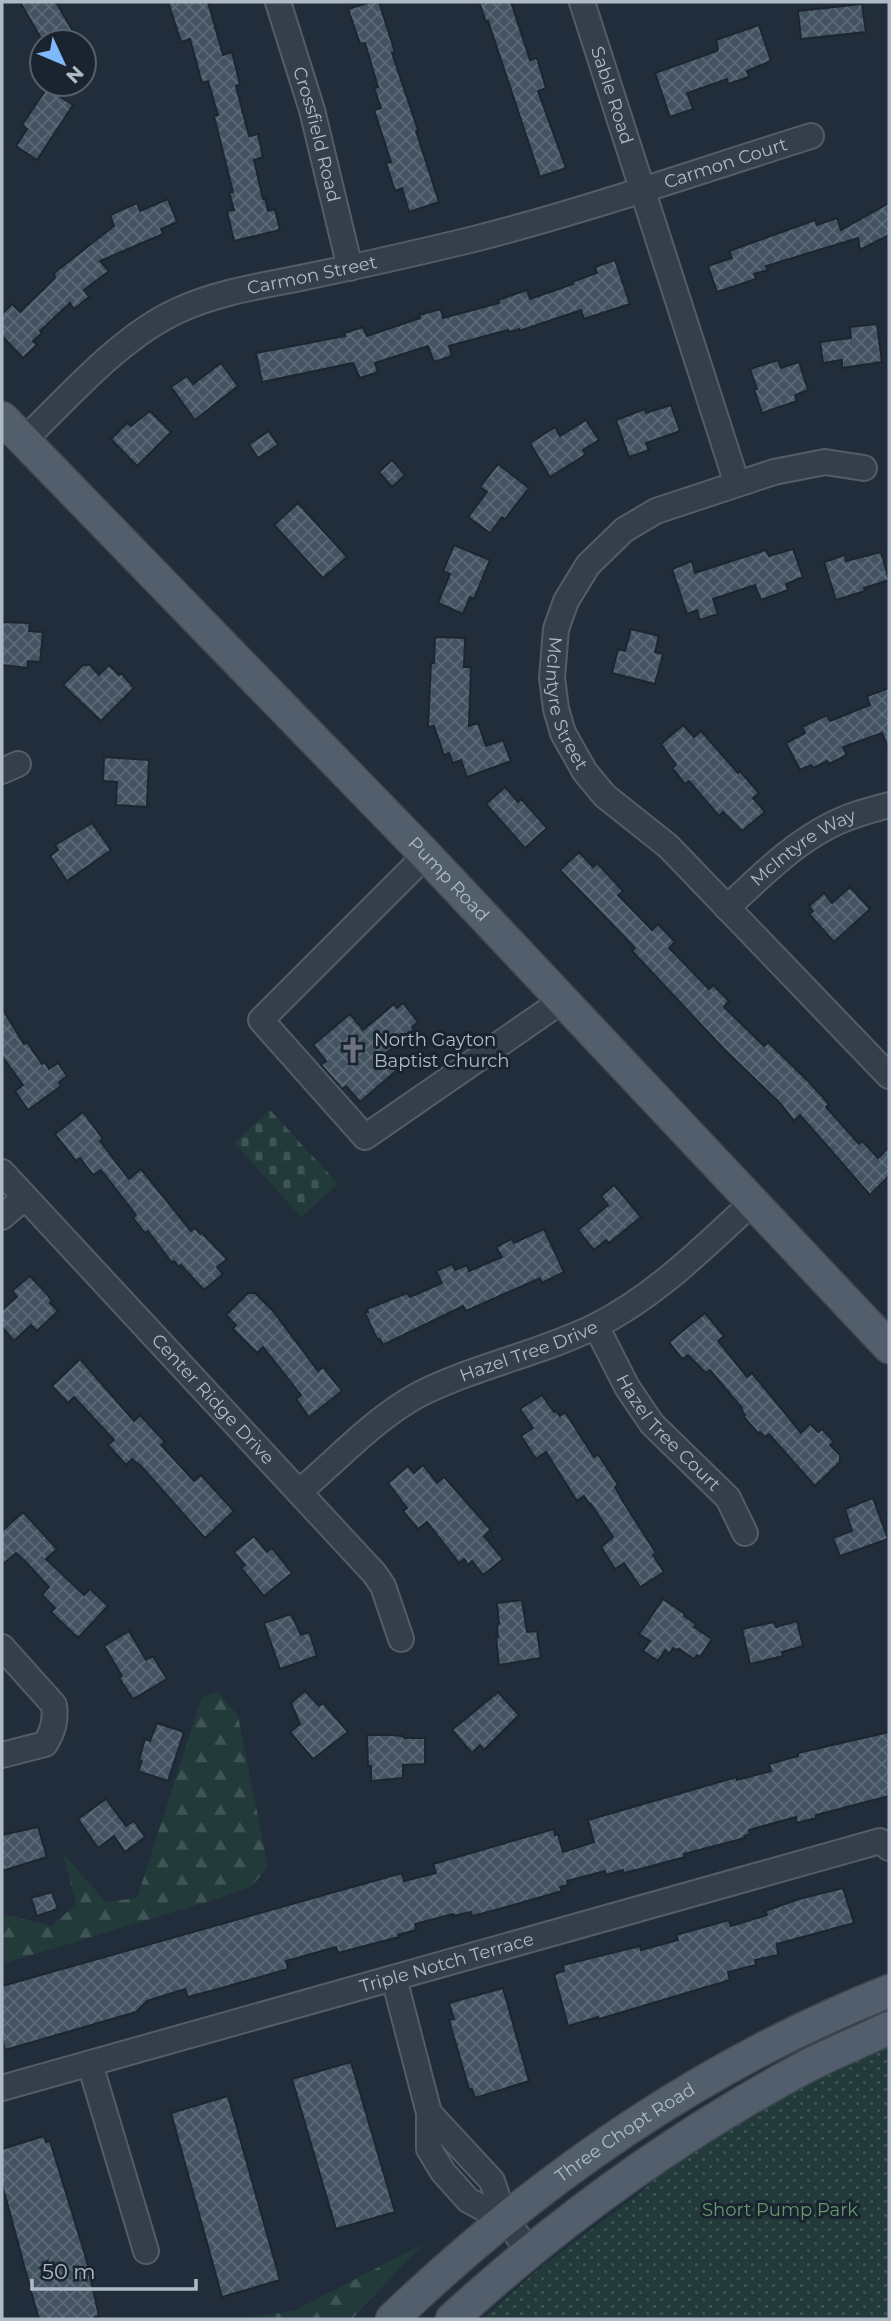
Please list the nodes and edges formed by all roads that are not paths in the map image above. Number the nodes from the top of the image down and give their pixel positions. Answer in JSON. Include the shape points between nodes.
{"nodes":[{"id":1,"x":278,"y":2,"type":"edge"},
{"id":2,"x":582,"y":2,"type":"edge"},
{"id":3,"x":811,"y":136,"type":"dead end"},
{"id":4,"x":642,"y":189,"type":"junction"},
{"id":5,"x":350,"y":268,"type":"junction"},
{"id":6,"x":2,"y":418,"type":"edge"},
{"id":7,"x":23,"y":440,"type":"junction"},
{"id":8,"x":864,"y":468,"type":"dead end"},
{"id":9,"x":737,"y":484,"type":"junction"},
{"id":10,"x":889,"y":805,"type":"edge"},
{"id":11,"x":426,"y":855,"type":"junction"},
{"id":12,"x":727,"y":908,"type":"junction"},
{"id":13,"x":563,"y":1000,"type":"junction"},
{"id":14,"x":889,"y":1076,"type":"edge"},
{"id":15,"x":2,"y":1172,"type":"edge"},
{"id":16,"x":24,"y":1198,"type":"junction"},
{"id":17,"x":754,"y":1201,"type":"junction"},
{"id":18,"x":2,"y":1217,"type":"edge"},
{"id":19,"x":596,"y":1326,"type":"junction"},
{"id":20,"x":889,"y":1347,"type":"edge"},
{"id":21,"x":299,"y":1492,"type":"junction"},
{"id":22,"x":745,"y":1533,"type":"dead end"},
{"id":23,"x":401,"y":1639,"type":"dead end"},
{"id":24,"x":4,"y":1654,"type":"edge"},
{"id":25,"x":2,"y":1755,"type":"edge"},
{"id":26,"x":889,"y":1848,"type":"edge"},
{"id":27,"x":394,"y":1978,"type":"junction"},
{"id":28,"x":889,"y":1991,"type":"edge"},
{"id":29,"x":889,"y":2028,"type":"edge"},
{"id":30,"x":90,"y":2064,"type":"junction"},
{"id":31,"x":2,"y":2088,"type":"edge"},
{"id":32,"x":505,"y":2220,"type":"junction"},
{"id":33,"x":529,"y":2250,"type":"junction"},
{"id":34,"x":146,"y":2251,"type":"dead end"},
{"id":35,"x":391,"y":2319,"type":"edge"},
{"id":36,"x":452,"y":2319,"type":"edge"}],
"edges":[{"from":1,"to":5,"type":"street","name":"Crossfield Road","via":[[312,110]]},
{"from":2,"to":4,"type":"street","name":"Sable Road"},
{"from":3,"to":4,"type":"street","name":"Carmon Court"},
{"from":4,"to":5,"type":"street","name":"Carmon Street","via":[[468,240]]},
{"from":4,"to":9,"type":"street"},
{"from":5,"to":7,"type":"street","name":"Carmon Street","via":[[223,295],[178,310],[124,345]]},
{"from":6,"to":7,"type":"main road","name":"Pump Road"},
{"from":7,"to":11,"type":"main road","name":"Pump Road"},
{"from":8,"to":9,"type":"street","name":"McIntyre Street","via":[[825,462],[774,471]]},
{"from":9,"to":12,"type":"street","name":"McIntyre Street","via":[[656,511],[604,547],[566,601],[556,629],[552,678],[563,733],[585,772],[606,796],[668,846]]},
{"from":10,"to":12,"type":"street","name":"McIntyre Way","via":[[829,825],[776,862]]},
{"from":11,"to":13,"type":"main road","name":"Pump Road"},
{"from":11,"to":13,"type":"street","via":[[261,1020],[365,1137]]},
{"from":12,"to":14,"type":"street","name":"McIntyre Street"},
{"from":13,"to":17,"type":"main road","name":"Pump Road"},
{"from":15,"to":16,"type":"street","name":"Center Ridge Drive"},
{"from":16,"to":18,"type":"street"},
{"from":16,"to":21,"type":"street","name":"Center Ridge Drive"},
{"from":17,"to":19,"type":"street","name":"Hazel Tree Drive","via":[[670,1278]]},
{"from":17,"to":20,"type":"main road","name":"Pump Road"},
{"from":19,"to":21,"type":"street","name":"Hazel Tree Drive","via":[[416,1397],[384,1418]]},
{"from":19,"to":22,"type":"street","name":"Hazel Tree Court","via":[[626,1387],[652,1423],[729,1498]]},
{"from":21,"to":23,"type":"street","name":"Center Ridge Drive","via":[[383,1586]]},
{"from":24,"to":25,"type":"street","via":[[54,1705],[55,1718],[45,1744]]},
{"from":26,"to":27,"type":"street","name":"Triple Notch Terrace","via":[[880,1841]]},
{"from":27,"to":30,"type":"street","name":"Triple Notch Terrace"},
{"from":27,"to":32,"type":"street","via":[[429,2113],[492,2180]]},
{"from":28,"to":32,"type":"main road","name":"Three Chopt Road","via":[[723,2069],[580,2162]]},
{"from":29,"to":33,"type":"main road","name":"Three Chopt Road","via":[[809,2065],[723,2115],[628,2176]]},
{"from":30,"to":31,"type":"street","name":"Triple Notch Terrace"},
{"from":30,"to":34,"type":"street"},
{"from":32,"to":33,"type":"street"},
{"from":32,"to":35,"type":"main road","name":"Three Chopt Road"},
{"from":33,"to":36,"type":"main road","name":"Three Chopt Road"}]}
